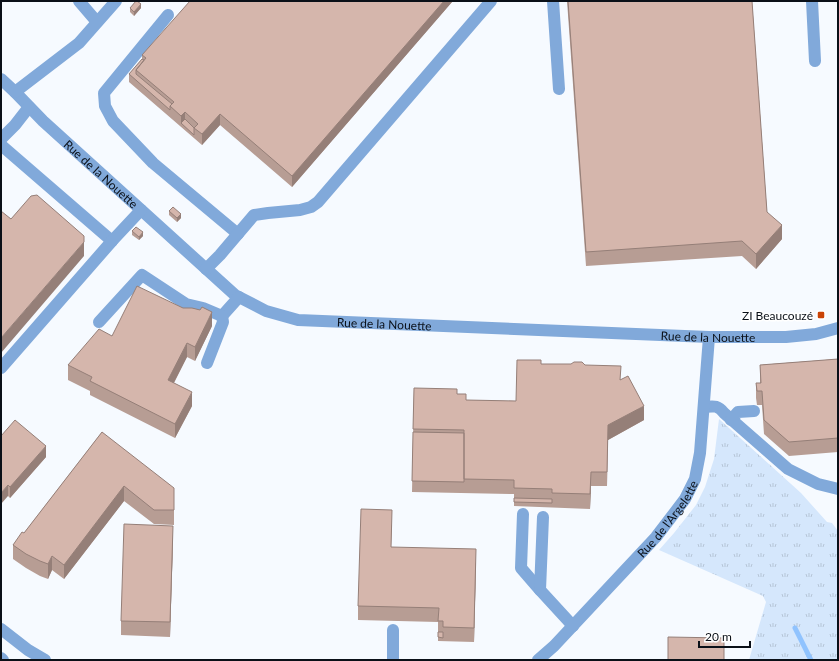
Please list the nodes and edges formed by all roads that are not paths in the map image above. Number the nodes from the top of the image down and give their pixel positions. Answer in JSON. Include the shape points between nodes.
{"nodes":[{"id":1,"x":79,"y":1,"type":"edge"},
{"id":2,"x":116,"y":1,"type":"edge"},
{"id":3,"x":491,"y":1,"type":"edge"},
{"id":4,"x":553,"y":1,"type":"edge"},
{"id":5,"x":812,"y":1,"type":"edge"},
{"id":6,"x":168,"y":15,"type":"dead end"},
{"id":7,"x":97,"y":22,"type":"junction"},
{"id":8,"x":815,"y":61,"type":"dead end"},
{"id":9,"x":1,"y":79,"type":"edge"},
{"id":10,"x":559,"y":89,"type":"dead end"},
{"id":11,"x":15,"y":92,"type":"junction"},
{"id":12,"x":29,"y":107,"type":"junction"},
{"id":13,"x":1,"y":139,"type":"edge"},
{"id":14,"x":1,"y":144,"type":"edge"},
{"id":15,"x":141,"y":210,"type":"junction"},
{"id":16,"x":238,"y":234,"type":"junction"},
{"id":17,"x":112,"y":241,"type":"junction"},
{"id":18,"x":206,"y":269,"type":"junction"},
{"id":19,"x":239,"y":297,"type":"junction"},
{"id":20,"x":222,"y":316,"type":"junction"},
{"id":21,"x":99,"y":322,"type":"dead end"},
{"id":22,"x":838,"y":328,"type":"edge"},
{"id":23,"x":709,"y":337,"type":"junction"},
{"id":24,"x":207,"y":363,"type":"dead end"},
{"id":25,"x":1,"y":368,"type":"edge"},
{"id":26,"x":704,"y":406,"type":"junction"},
{"id":27,"x":754,"y":411,"type":"dead end"},
{"id":28,"x":731,"y":420,"type":"junction"},
{"id":29,"x":838,"y":490,"type":"edge"},
{"id":30,"x":523,"y":514,"type":"dead end"},
{"id":31,"x":543,"y":516,"type":"dead end"},
{"id":32,"x":540,"y":590,"type":"junction"},
{"id":33,"x":573,"y":626,"type":"junction"},
{"id":34,"x":1,"y":629,"type":"edge"},
{"id":35,"x":393,"y":630,"type":"dead end"},
{"id":36,"x":44,"y":660,"type":"edge"},
{"id":37,"x":392,"y":660,"type":"edge"},
{"id":38,"x":538,"y":660,"type":"edge"}],
"edges":[{"from":1,"to":7,"type":"street"},
{"from":2,"to":7,"type":"street"},
{"from":3,"to":16,"type":"street","via":[[318,202],[300,210],[254,215]]},
{"from":4,"to":10,"type":"street"},
{"from":5,"to":8,"type":"street"},
{"from":6,"to":16,"type":"street","via":[[104,93],[105,106],[113,122],[153,163]]},
{"from":7,"to":11,"type":"street","via":[[80,43]]},
{"from":9,"to":11,"type":"street","name":"Rue de la Nouette"},
{"from":11,"to":12,"type":"street","name":"Rue de la Nouette"},
{"from":12,"to":13,"type":"street"},
{"from":12,"to":15,"type":"street","name":"Rue de la Nouette"},
{"from":14,"to":17,"type":"street"},
{"from":15,"to":17,"type":"street"},
{"from":15,"to":18,"type":"street","name":"Rue de la Nouette"},
{"from":16,"to":18,"type":"street"},
{"from":17,"to":25,"type":"street"},
{"from":18,"to":19,"type":"street","name":"Rue de la Nouette"},
{"from":19,"to":20,"type":"street"},
{"from":19,"to":23,"type":"street","name":"Rue de la Nouette","via":[[266,311],[298,320]]},
{"from":20,"to":21,"type":"street","via":[[186,304],[142,275]]},
{"from":20,"to":24,"type":"street","via":[[223,322]]},
{"from":22,"to":23,"type":"street","name":"Rue de la Nouette","via":[[816,334],[786,337]]},
{"from":23,"to":26,"type":"street","name":"Rue de l'Argelette"},
{"from":26,"to":28,"type":"street","via":[[720,408]]},
{"from":26,"to":33,"type":"street","name":"Rue de l'Argelette","via":[[695,479],[661,540]]},
{"from":27,"to":28,"type":"street","via":[[738,412]]},
{"from":28,"to":29,"type":"street","via":[[788,469],[818,484]]},
{"from":30,"to":32,"type":"street","via":[[521,568]]},
{"from":31,"to":32,"type":"street"},
{"from":32,"to":33,"type":"street"},
{"from":33,"to":38,"type":"street","name":"Rue de l'Argelette"},
{"from":34,"to":36,"type":"street"},
{"from":35,"to":37,"type":"street"}]}
